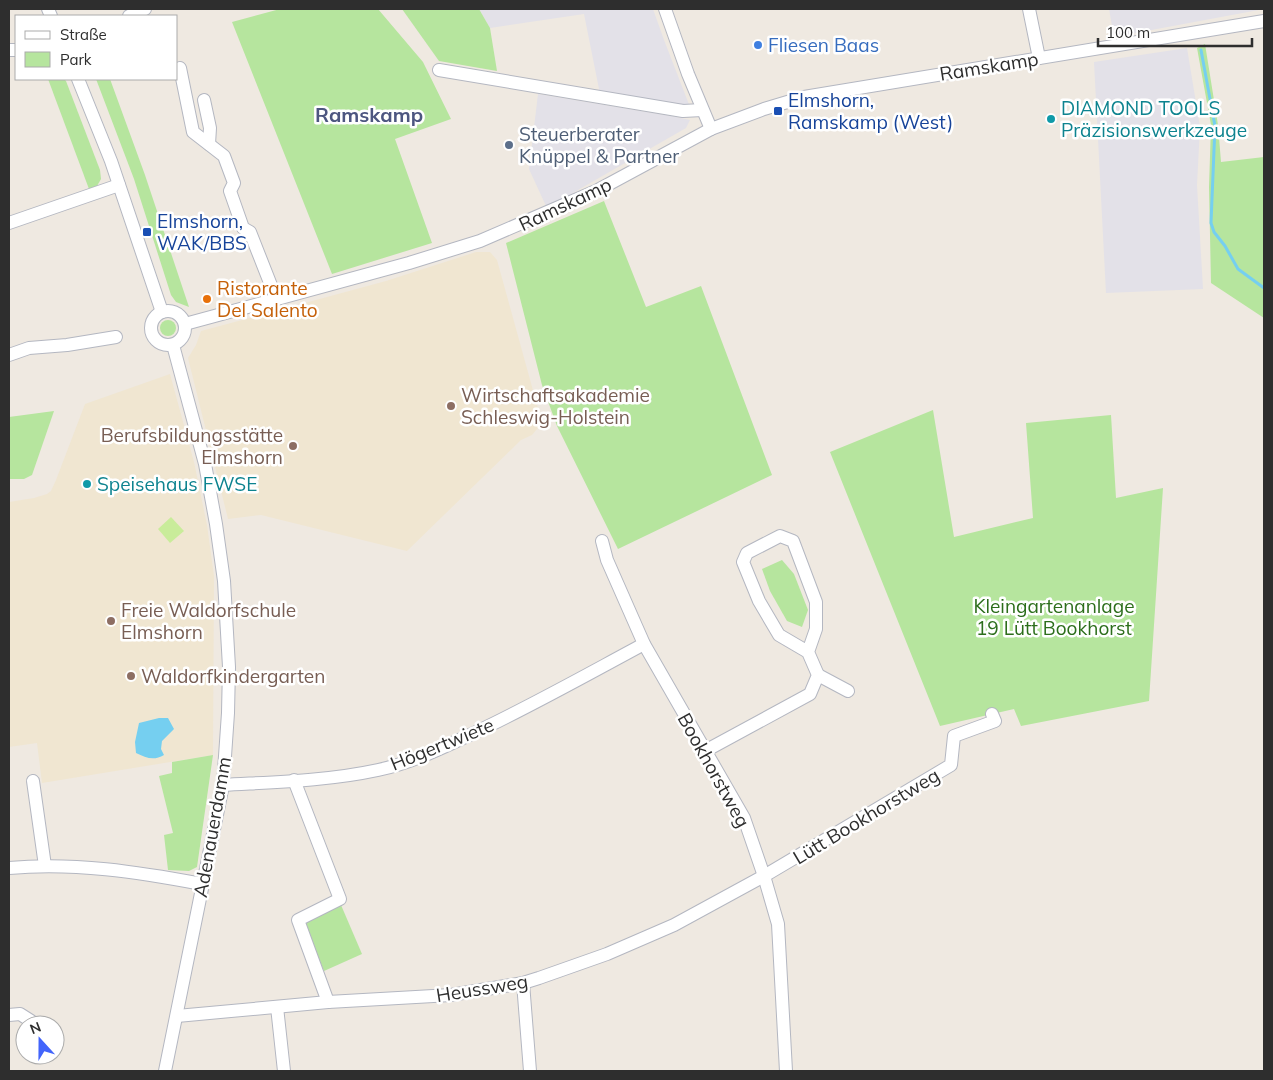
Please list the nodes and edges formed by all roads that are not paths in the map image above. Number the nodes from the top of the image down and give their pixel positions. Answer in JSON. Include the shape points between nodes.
{"nodes":[{"id":1,"x":144,"y":9,"type":"edge"},
{"id":2,"x":666,"y":9,"type":"edge"},
{"id":3,"x":1029,"y":9,"type":"edge"},
{"id":4,"x":130,"y":15,"type":"edge"},
{"id":5,"x":1264,"y":21,"type":"edge"},
{"id":6,"x":1039,"y":58,"type":"junction"},
{"id":7,"x":180,"y":68,"type":"dead end"},
{"id":8,"x":438,"y":70,"type":"dead end"},
{"id":9,"x":78,"y":80,"type":"edge"},
{"id":10,"x":204,"y":100,"type":"dead end"},
{"id":11,"x":702,"y":110,"type":"junction"},
{"id":12,"x":711,"y":128,"type":"junction"},
{"id":13,"x":209,"y":144,"type":"junction"},
{"id":14,"x":119,"y":186,"type":"junction"},
{"id":15,"x":9,"y":224,"type":"edge"},
{"id":16,"x":276,"y":298,"type":"junction"},
{"id":17,"x":162,"y":312,"type":"junction"},
{"id":18,"x":185,"y":324,"type":"junction"},
{"id":19,"x":116,"y":337,"type":"dead end"},
{"id":20,"x":173,"y":344,"type":"junction"},
{"id":21,"x":9,"y":355,"type":"edge"},
{"id":22,"x":602,"y":541,"type":"dead end"},
{"id":23,"x":644,"y":644,"type":"junction"},
{"id":24,"x":808,"y":652,"type":"junction"},
{"id":25,"x":818,"y":675,"type":"junction"},
{"id":26,"x":848,"y":691,"type":"dead end"},
{"id":27,"x":992,"y":714,"type":"dead end"},
{"id":28,"x":705,"y":751,"type":"junction"},
{"id":29,"x":294,"y":780,"type":"junction"},
{"id":30,"x":33,"y":781,"type":"dead end"},
{"id":31,"x":223,"y":785,"type":"junction"},
{"id":32,"x":44,"y":866,"type":"junction"},
{"id":33,"x":9,"y":868,"type":"edge"},
{"id":34,"x":764,"y":876,"type":"junction"},
{"id":35,"x":202,"y":884,"type":"junction"},
{"id":36,"x":523,"y":983,"type":"junction"},
{"id":37,"x":328,"y":1002,"type":"junction"},
{"id":38,"x":277,"y":1006,"type":"junction"},
{"id":39,"x":9,"y":1015,"type":"edge"},
{"id":40,"x":22,"y":1015,"type":"edge"},
{"id":41,"x":177,"y":1016,"type":"junction"},
{"id":42,"x":165,"y":1071,"type":"edge"},
{"id":43,"x":284,"y":1071,"type":"edge"},
{"id":44,"x":530,"y":1071,"type":"edge"},
{"id":45,"x":786,"y":1071,"type":"edge"}],
"edges":[{"from":1,"to":4,"type":"street"},
{"from":2,"to":11,"type":"street"},
{"from":3,"to":6,"type":"street"},
{"from":5,"to":6,"type":"street","name":"Ramskamp"},
{"from":6,"to":12,"type":"street","name":"Ramskamp","via":[[804,97]]},
{"from":7,"to":13,"type":"street","via":[[193,132]]},
{"from":8,"to":11,"type":"street","via":[[683,111]]},
{"from":9,"to":14,"type":"street"},
{"from":10,"to":13,"type":"street","via":[[210,128]]},
{"from":11,"to":12,"type":"street"},
{"from":12,"to":16,"type":"street","name":"Ramskamp","via":[[596,191],[496,235],[409,263]]},
{"from":13,"to":16,"type":"street","via":[[224,156],[234,183],[230,191],[243,228],[250,232]]},
{"from":14,"to":15,"type":"street"},
{"from":14,"to":17,"type":"street"},
{"from":16,"to":18,"type":"street","name":"Ramskamp"},
{"from":17,"to":18,"type":"street","via":[[173,311],[183,318]]},
{"from":17,"to":20,"type":"street","via":[[152,320],[151,332],[162,344]]},
{"from":18,"to":20,"type":"street","via":[[184,334]]},
{"from":19,"to":21,"type":"street","via":[[68,346],[29,348]]},
{"from":20,"to":31,"type":"street","name":"Adenauerdamm","via":[[205,464],[224,581],[228,713]]},
{"from":22,"to":23,"type":"street","name":"Bookhorstweg","via":[[607,560]]},
{"from":23,"to":28,"type":"street","name":"Bookhorstweg"},
{"from":23,"to":29,"type":"street","name":"Högertwiete","via":[[498,722],[426,755],[378,770]]},
{"from":24,"to":24,"type":"street","via":[[816,629],[816,602],[794,541],[780,536],[747,553],[743,562],[779,635]]},
{"from":24,"to":25,"type":"street"},
{"from":25,"to":26,"type":"street"},
{"from":25,"to":28,"type":"street","via":[[810,694]]},
{"from":27,"to":34,"type":"street","name":"Lütt Bookhorstweg","via":[[995,721],[954,736],[951,765]]},
{"from":28,"to":34,"type":"street","name":"Bookhorstweg","via":[[744,818]]},
{"from":29,"to":31,"type":"street","name":"Högertwiete"},
{"from":29,"to":37,"type":"street","via":[[340,899],[298,920]]},
{"from":30,"to":32,"type":"street"},
{"from":31,"to":35,"type":"street","name":"Adenauerdamm"},
{"from":32,"to":33,"type":"street"},
{"from":32,"to":35,"type":"street","via":[[123,871]]},
{"from":34,"to":36,"type":"street","name":"Heussweg","via":[[666,928],[607,954]]},
{"from":34,"to":45,"type":"street","name":"Bookhorstweg","via":[[778,924]]},
{"from":35,"to":41,"type":"street","name":"Adenauerdamm"},
{"from":36,"to":37,"type":"street","name":"Heussweg","via":[[451,995]]},
{"from":36,"to":44,"type":"street"},
{"from":37,"to":38,"type":"street","name":"Heussweg"},
{"from":38,"to":41,"type":"street","name":"Heussweg"},
{"from":38,"to":43,"type":"street"},
{"from":39,"to":40,"type":"street"},
{"from":41,"to":42,"type":"street","name":"Adenauerdamm"}]}
